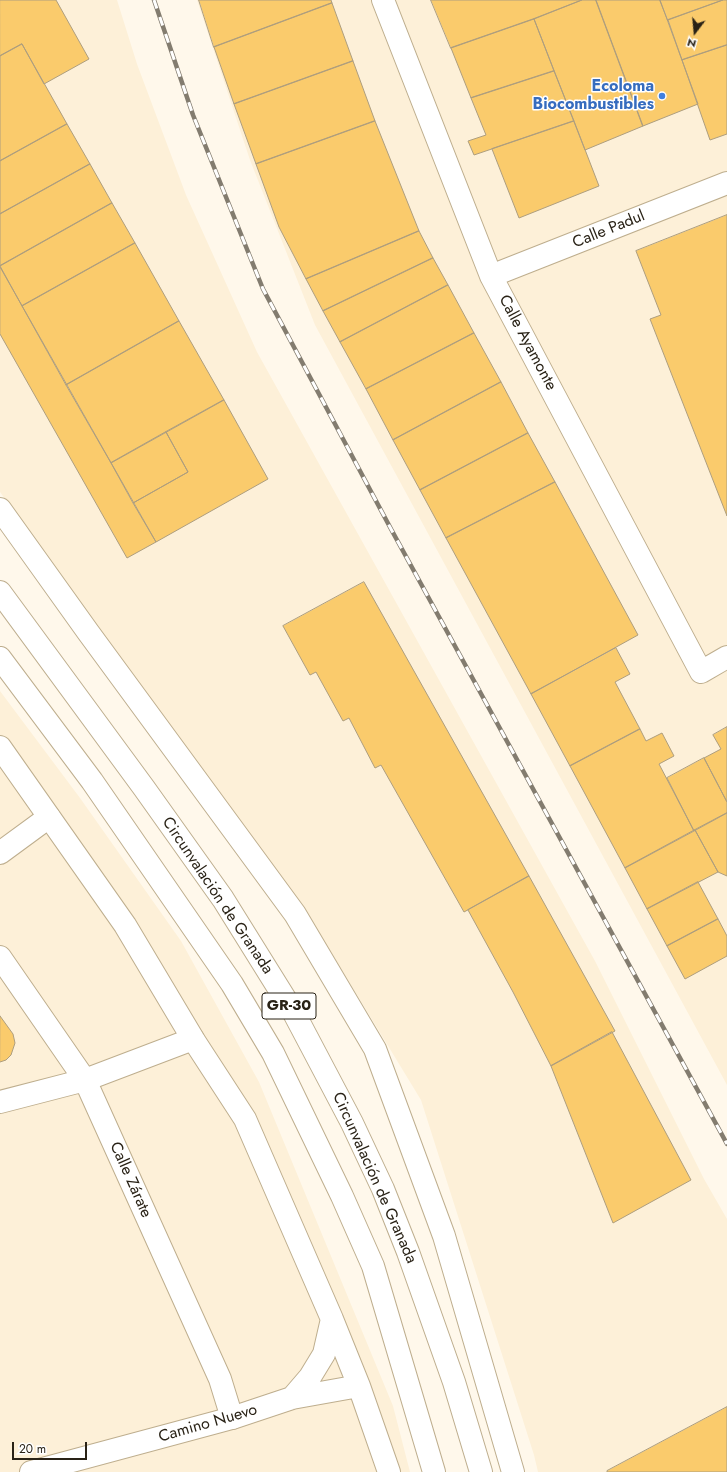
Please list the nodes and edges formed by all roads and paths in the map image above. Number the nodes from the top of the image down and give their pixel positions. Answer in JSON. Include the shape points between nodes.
{"nodes":[{"id":1,"x":383,"y":0,"type":"edge"},
{"id":2,"x":727,"y":183,"type":"edge"},
{"id":3,"x":492,"y":276,"type":"junction"},
{"id":4,"x":0,"y":509,"type":"edge"},
{"id":5,"x":0,"y":592,"type":"edge"},
{"id":6,"x":727,"y":657,"type":"edge"},
{"id":7,"x":0,"y":658,"type":"edge"},
{"id":8,"x":0,"y":747,"type":"edge"},
{"id":9,"x":49,"y":817,"type":"junction"},
{"id":10,"x":0,"y":853,"type":"edge"},
{"id":11,"x":0,"y":957,"type":"edge"},
{"id":12,"x":193,"y":1039,"type":"junction"},
{"id":13,"x":85,"y":1080,"type":"junction"},
{"id":14,"x":0,"y":1102,"type":"edge"},
{"id":15,"x":332,"y":1319,"type":"junction"},
{"id":16,"x":359,"y":1386,"type":"junction"},
{"id":17,"x":292,"y":1398,"type":"junction"},
{"id":18,"x":232,"y":1418,"type":"junction"},
{"id":19,"x":30,"y":1472,"type":"edge"},
{"id":20,"x":389,"y":1472,"type":"edge"},
{"id":21,"x":434,"y":1472,"type":"edge"},
{"id":22,"x":481,"y":1472,"type":"edge"},
{"id":23,"x":513,"y":1472,"type":"edge"}],
"edges":[{"from":1,"to":3,"type":"main road","name":"Calle Ayamonte"},
{"from":2,"to":3,"type":"main road","name":"Calle Padul"},
{"from":3,"to":6,"type":"main road","name":"Calle Ayamonte","via":[[701,672]]},
{"from":4,"to":23,"type":"main road","via":[[295,914],[375,1049],[444,1236]]},
{"from":5,"to":22,"type":"main road","name":"Circunvalación de Granada","number":"GR-30","via":[[223,899],[294,1013],[352,1123],[408,1252],[454,1382]]},
{"from":7,"to":21,"type":"main road","number":"GR-30","via":[[92,781],[232,984],[273,1053],[373,1266]]},
{"from":8,"to":9,"type":"main road"},
{"from":9,"to":10,"type":"main road"},
{"from":9,"to":12,"type":"main road","via":[[125,925]]},
{"from":11,"to":13,"type":"main road","name":"Calle Zárate"},
{"from":12,"to":13,"type":"main road"},
{"from":12,"to":15,"type":"main road","via":[[245,1119]]},
{"from":13,"to":14,"type":"main road"},
{"from":13,"to":18,"type":"main road","name":"Calle Zárate","via":[[220,1380]]},
{"from":15,"to":16,"type":"main road"},
{"from":15,"to":17,"type":"main road","via":[[324,1354],[310,1377]]},
{"from":16,"to":17,"type":"main road","name":"Camino Nuevo"},
{"from":16,"to":20,"type":"main road"},
{"from":17,"to":18,"type":"main road","name":"Camino Nuevo"},
{"from":18,"to":19,"type":"main road","name":"Camino Nuevo"}]}
